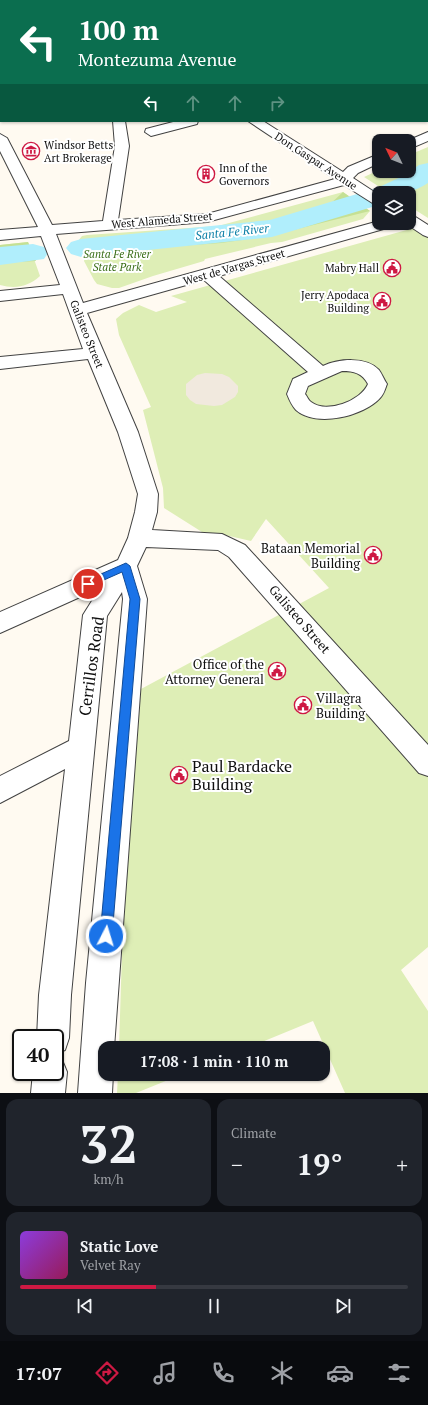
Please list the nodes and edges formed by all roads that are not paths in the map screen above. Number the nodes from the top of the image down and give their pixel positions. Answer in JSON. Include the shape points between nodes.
{"nodes":[{"id":1,"x":118,"y":122,"type":"edge"},
{"id":2,"x":188,"y":122,"type":"edge"},
{"id":3,"x":256,"y":122,"type":"edge"},
{"id":4,"x":151,"y":132,"type":"dead end"},
{"id":5,"x":428,"y":136,"type":"edge"},
{"id":6,"x":0,"y":138,"type":"edge"},
{"id":7,"x":416,"y":142,"type":"edge"},
{"id":8,"x":372,"y":161,"type":"edge"},
{"id":9,"x":344,"y":179,"type":"junction"},
{"id":10,"x":372,"y":197,"type":"edge"},
{"id":11,"x":110,"y":224,"type":"junction"},
{"id":12,"x":416,"y":224,"type":"edge"},
{"id":13,"x":372,"y":228,"type":"edge"},
{"id":14,"x":428,"y":232,"type":"edge"},
{"id":15,"x":0,"y":235,"type":"edge"},
{"id":16,"x":50,"y":236,"type":"junction"},
{"id":17,"x":207,"y":274,"type":"junction"},
{"id":18,"x":69,"y":289,"type":"junction"},
{"id":19,"x":0,"y":296,"type":"edge"},
{"id":20,"x":78,"y":310,"type":"junction"},
{"id":21,"x":94,"y":353,"type":"junction"},
{"id":22,"x":0,"y":362,"type":"edge"},
{"id":23,"x":320,"y":373,"type":"dead end"},
{"id":24,"x":139,"y":538,"type":"junction"},
{"id":25,"x":126,"y":566,"type":"junction"},
{"id":26,"x":0,"y":624,"type":"edge"},
{"id":27,"x":80,"y":748,"type":"junction"},
{"id":28,"x":428,"y":764,"type":"edge"},
{"id":29,"x":0,"y":790,"type":"edge"},
{"id":30,"x":53,"y":1029,"type":"edge"},
{"id":31,"x":49,"y":1081,"type":"edge"},
{"id":32,"x":48,"y":1093,"type":"edge"},
{"id":33,"x":95,"y":1093,"type":"edge"}],
"edges":[{"from":1,"to":11,"type":"street","via":[[122,146]]},
{"from":2,"to":4,"type":"street"},
{"from":3,"to":9,"type":"street","name":"Don Gaspar Avenue"},
{"from":5,"to":7,"type":"street"},
{"from":6,"to":16,"type":"street","name":"Galisteo Street"},
{"from":8,"to":9,"type":"street","name":"West Alameda Street","via":[[353,170]]},
{"from":9,"to":10,"type":"street","name":"Don Gaspar Avenue"},
{"from":9,"to":11,"type":"street","name":"West Alameda Street","via":[[316,190],[208,218]]},
{"from":11,"to":16,"type":"street","name":"West Alameda Street"},
{"from":12,"to":14,"type":"street"},
{"from":13,"to":17,"type":"street","name":"West de Vargas Street"},
{"from":15,"to":16,"type":"street","name":"West Alameda Street"},
{"from":16,"to":18,"type":"street","name":"Galisteo Street"},
{"from":17,"to":20,"type":"street","name":"West de Vargas Street"},
{"from":17,"to":23,"type":"street"},
{"from":18,"to":19,"type":"street"},
{"from":18,"to":20,"type":"street","name":"Galisteo Street"},
{"from":20,"to":21,"type":"street","name":"Galisteo Street"},
{"from":21,"to":22,"type":"street"},
{"from":21,"to":24,"type":"street","name":"Galisteo Street","via":[[128,432],[148,494]]},
{"from":24,"to":25,"type":"street","name":"Galisteo Street"},
{"from":24,"to":28,"type":"street","name":"Galisteo Street","via":[[222,542],[237,551]]},
{"from":25,"to":26,"type":"street"},
{"from":25,"to":27,"type":"street","name":"Cerrillos Road","via":[[95,614]]},
{"from":25,"to":33,"type":"street","via":[[135,599]]},
{"from":27,"to":29,"type":"street"},
{"from":27,"to":30,"type":"street","name":"Cerrillos Road"},
{"from":31,"to":32,"type":"street"}]}
